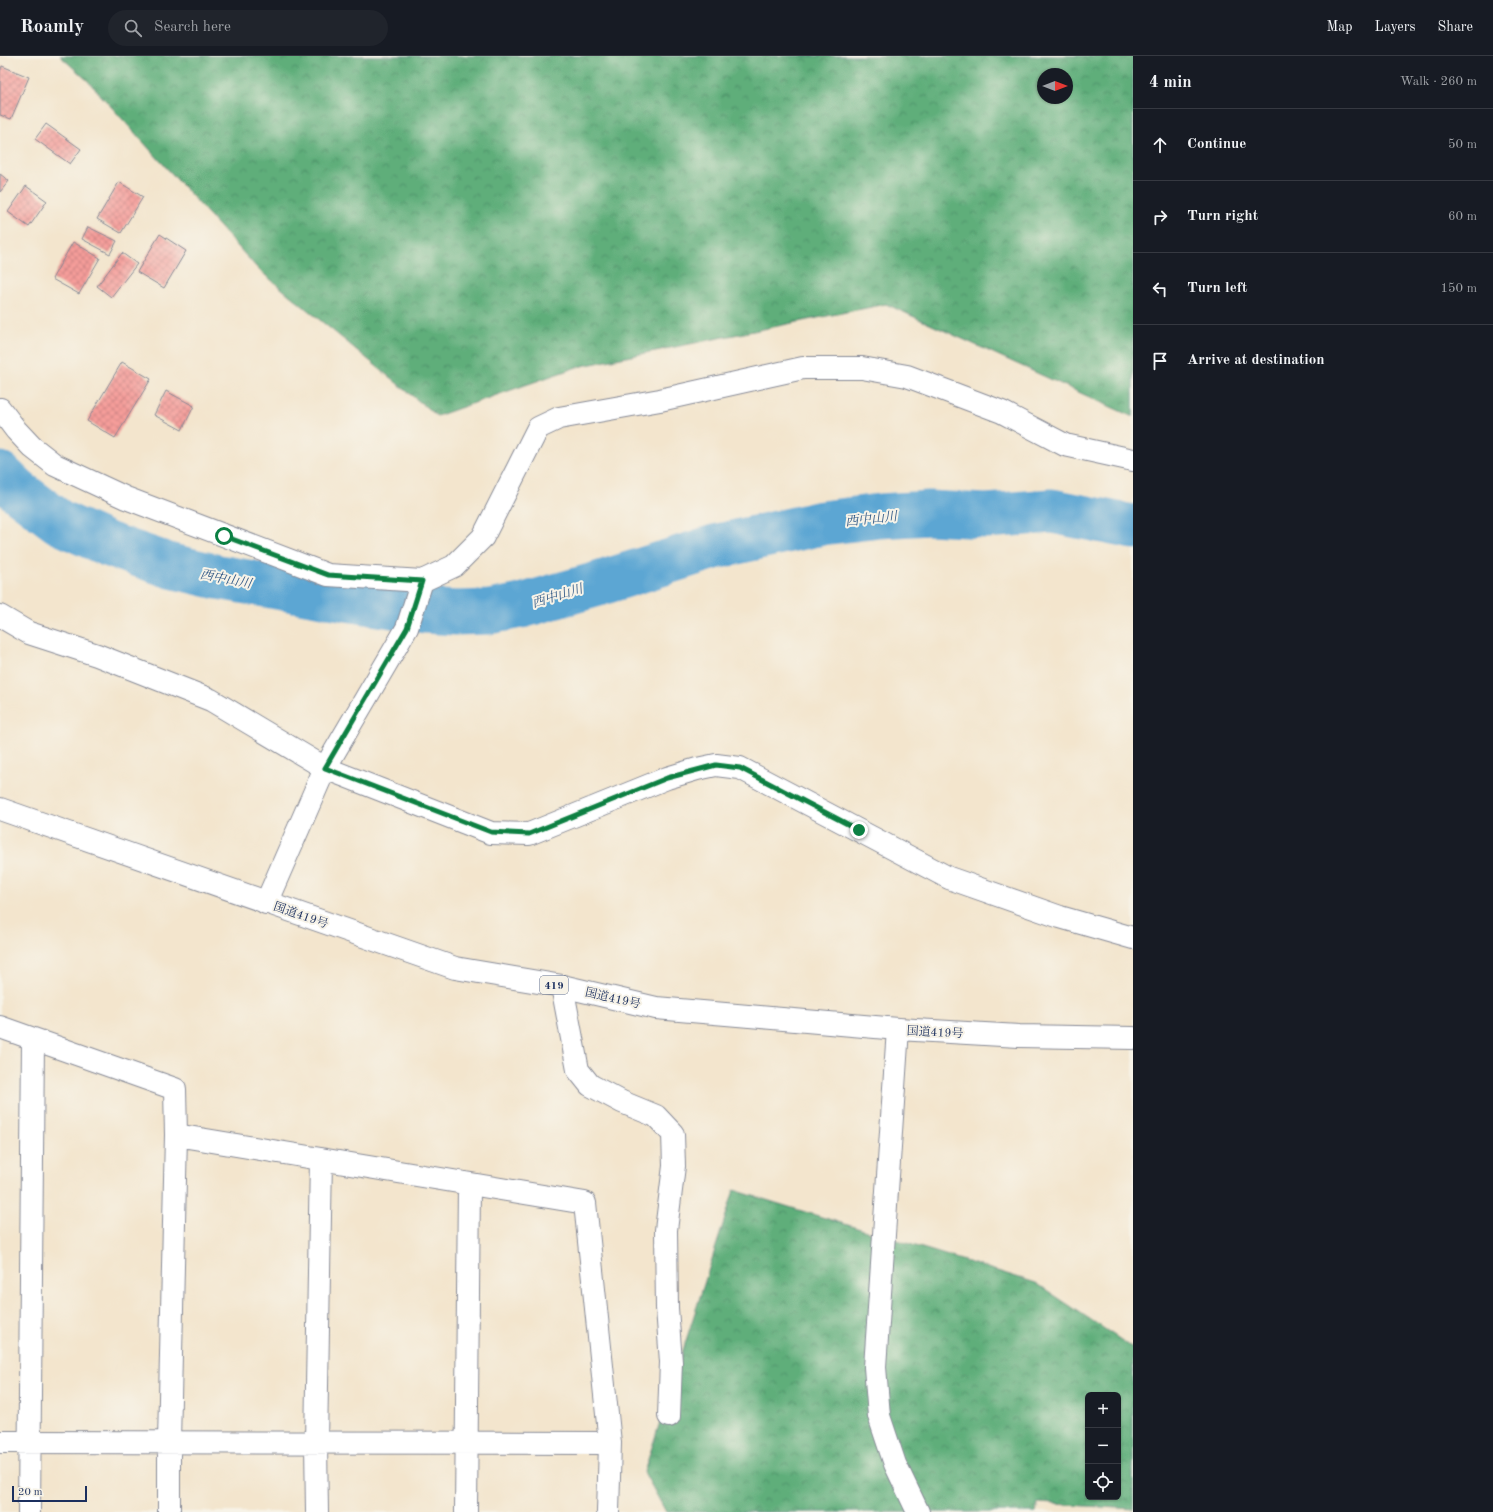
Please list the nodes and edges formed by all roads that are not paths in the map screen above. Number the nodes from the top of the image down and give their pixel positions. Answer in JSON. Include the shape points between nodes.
{"nodes":[{"id":1,"x":0,"y":409,"type":"edge"},
{"id":2,"x":1133,"y":460,"type":"edge"},
{"id":3,"x":420,"y":586,"type":"junction"},
{"id":4,"x":0,"y":616,"type":"edge"},
{"id":5,"x":325,"y":768,"type":"junction"},
{"id":6,"x":0,"y":809,"type":"edge"},
{"id":7,"x":266,"y":903,"type":"junction"},
{"id":8,"x":1133,"y":938,"type":"edge"},
{"id":9,"x":562,"y":986,"type":"junction"},
{"id":10,"x":0,"y":1028,"type":"edge"},
{"id":11,"x":898,"y":1029,"type":"junction"},
{"id":12,"x":1133,"y":1038,"type":"edge"},
{"id":13,"x":33,"y":1039,"type":"junction"},
{"id":14,"x":176,"y":1135,"type":"junction"},
{"id":15,"x":321,"y":1159,"type":"junction"},
{"id":16,"x":469,"y":1184,"type":"junction"},
{"id":17,"x":669,"y":1416,"type":"dead end"},
{"id":18,"x":0,"y":1442,"type":"edge"},
{"id":19,"x":30,"y":1442,"type":"junction"},
{"id":20,"x":169,"y":1442,"type":"junction"},
{"id":21,"x":316,"y":1443,"type":"junction"},
{"id":22,"x":466,"y":1443,"type":"junction"},
{"id":23,"x":610,"y":1443,"type":"junction"},
{"id":24,"x":29,"y":1512,"type":"edge"},
{"id":25,"x":169,"y":1512,"type":"edge"},
{"id":26,"x":317,"y":1512,"type":"edge"},
{"id":27,"x":466,"y":1512,"type":"edge"},
{"id":28,"x":608,"y":1512,"type":"edge"},
{"id":29,"x":918,"y":1512,"type":"edge"}],
"edges":[{"from":1,"to":3,"type":"main road","via":[[32,447],[55,465],[126,498],[328,575]]},
{"from":2,"to":3,"type":"main road","via":[[1065,445],[1002,412],[907,376],[862,368],[804,368],[660,400],[559,418],[538,428],[483,537],[454,566]]},
{"from":3,"to":5,"type":"main road","via":[[407,628]]},
{"from":4,"to":5,"type":"main road","via":[[29,633],[97,654],[211,700]]},
{"from":5,"to":7,"type":"main road"},
{"from":5,"to":8,"type":"main road","via":[[491,832],[529,834],[667,778],[716,765],[740,768],[949,878],[1060,917]]},
{"from":6,"to":7,"type":"main road","name":"国道419号","number":"419"},
{"from":7,"to":9,"type":"main road","name":"国道419号","number":"419","via":[[455,968]]},
{"from":9,"to":11,"type":"main road","name":"国道419号","number":"419","via":[[656,1008]]},
{"from":9,"to":17,"type":"main road","via":[[578,1070],[590,1085],[656,1116],[673,1134],[674,1166],[666,1230],[671,1362]]},
{"from":10,"to":13,"type":"main road"},
{"from":11,"to":12,"type":"main road","name":"国道419号","number":"419","via":[[1019,1036]]},
{"from":11,"to":29,"type":"main road","via":[[875,1367],[880,1416],[895,1464]]},
{"from":13,"to":14,"type":"main road","via":[[175,1089]]},
{"from":13,"to":19,"type":"main road"},
{"from":14,"to":15,"type":"main road"},
{"from":14,"to":20,"type":"main road"},
{"from":15,"to":16,"type":"main road"},
{"from":15,"to":21,"type":"main road"},
{"from":16,"to":22,"type":"main road"},
{"from":16,"to":23,"type":"main road","via":[[585,1203]]},
{"from":18,"to":19,"type":"main road"},
{"from":19,"to":20,"type":"main road"},
{"from":19,"to":24,"type":"main road"},
{"from":20,"to":21,"type":"main road"},
{"from":20,"to":25,"type":"main road"},
{"from":21,"to":22,"type":"main road"},
{"from":21,"to":26,"type":"main road"},
{"from":22,"to":23,"type":"main road"},
{"from":22,"to":27,"type":"main road"},
{"from":23,"to":28,"type":"main road"}]}
